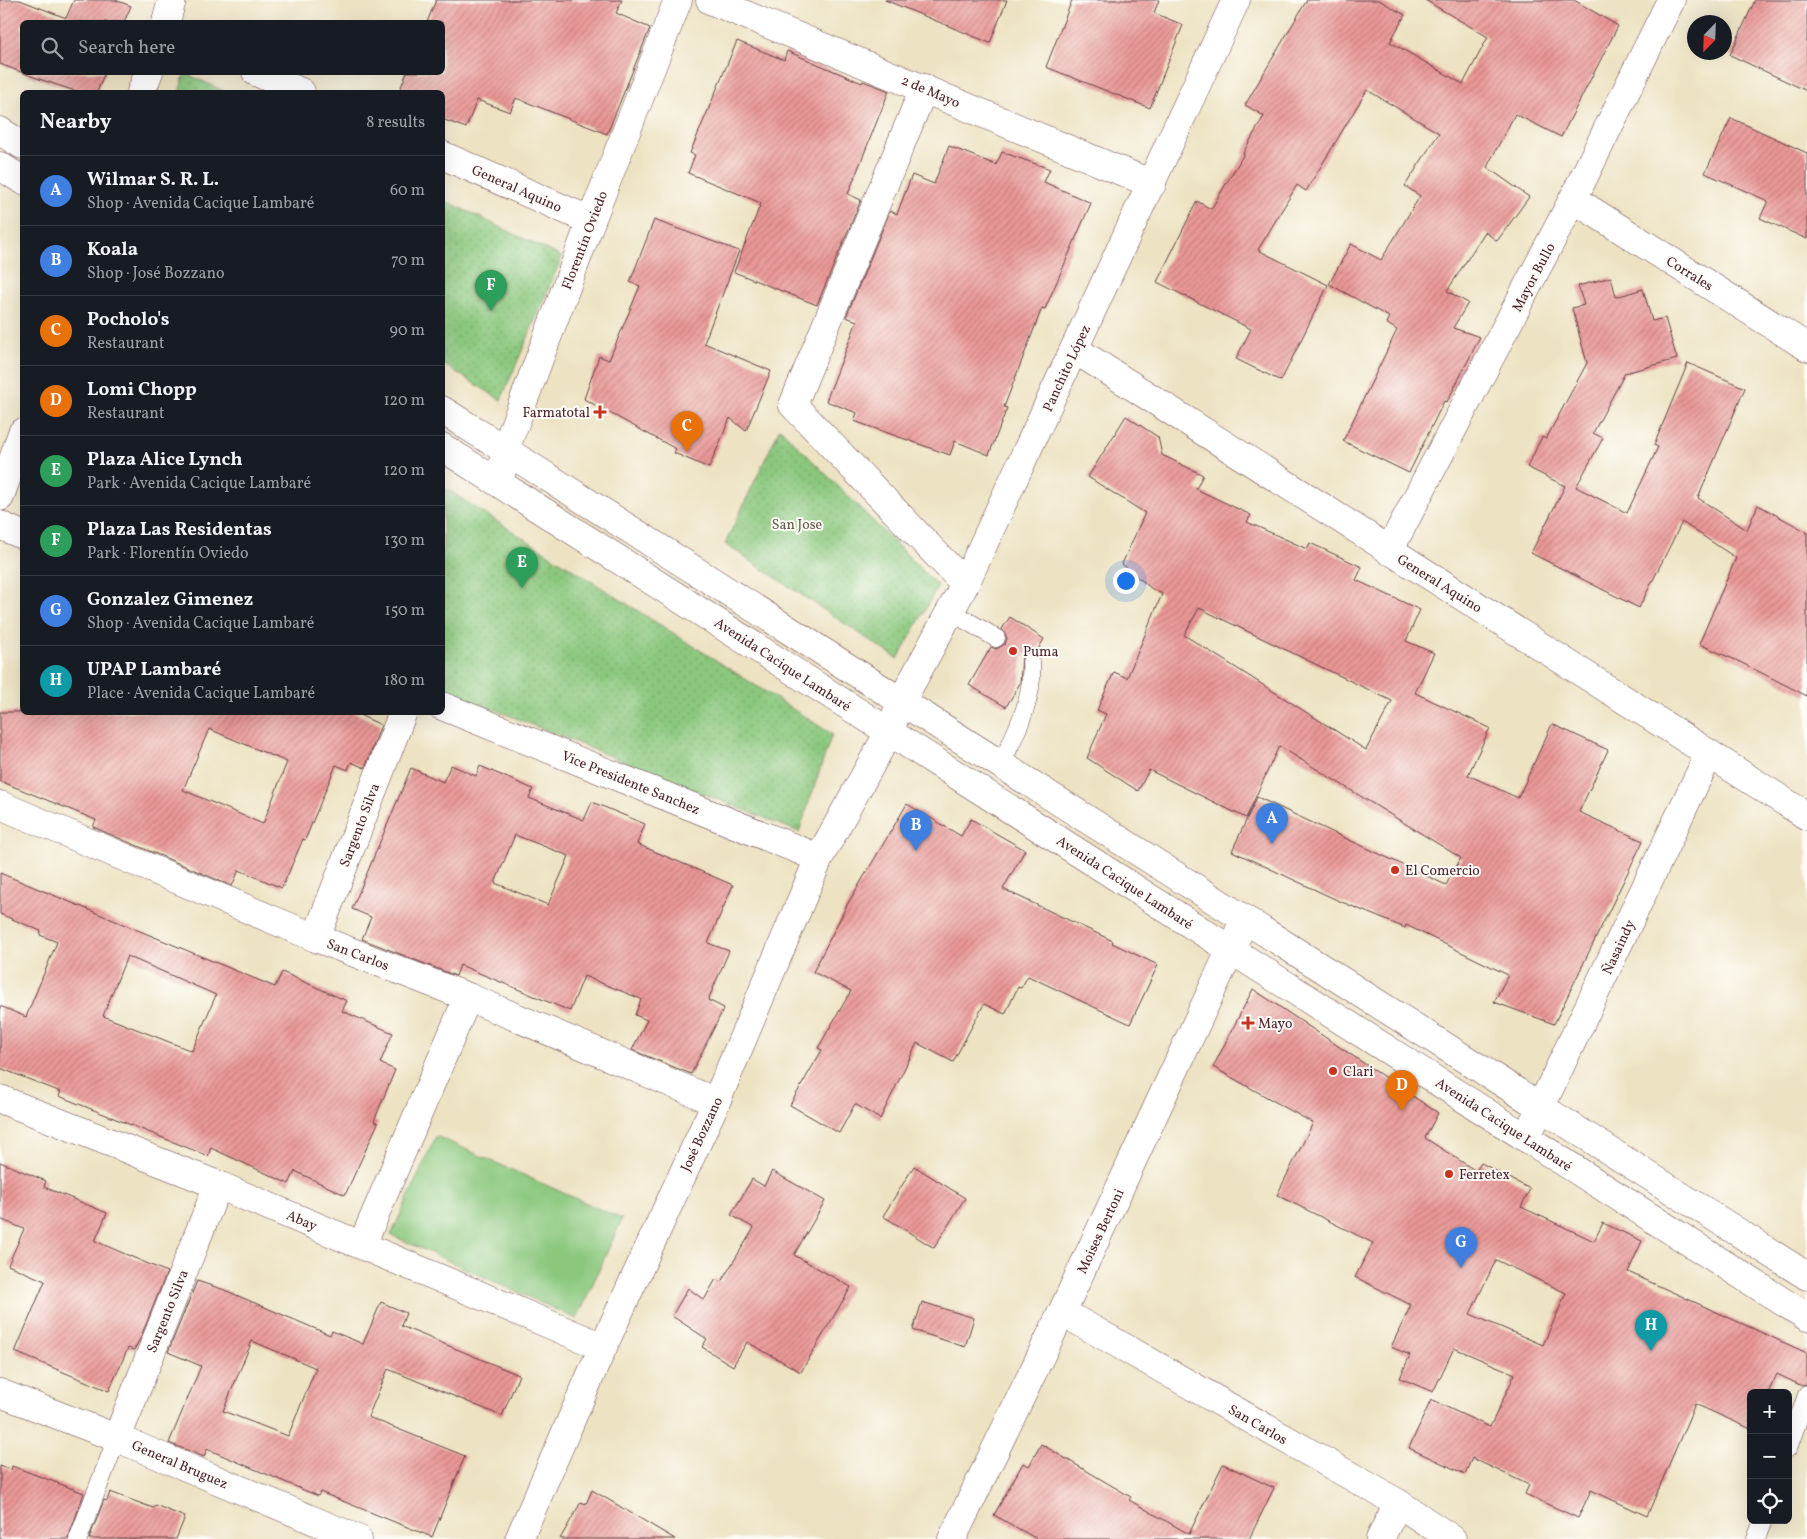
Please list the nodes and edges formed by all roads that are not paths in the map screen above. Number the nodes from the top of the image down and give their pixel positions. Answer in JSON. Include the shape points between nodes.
{"nodes":[{"id":1,"x":172,"y":0,"type":"edge"},
{"id":2,"x":678,"y":0,"type":"edge"},
{"id":3,"x":710,"y":0,"type":"edge"},
{"id":4,"x":1236,"y":0,"type":"edge"},
{"id":5,"x":1671,"y":0,"type":"edge"},
{"id":6,"x":167,"y":20,"type":"edge"},
{"id":7,"x":148,"y":75,"type":"edge"},
{"id":8,"x":263,"y":75,"type":"edge"},
{"id":9,"x":924,"y":88,"type":"junction"},
{"id":10,"x":142,"y":90,"type":"edge"},
{"id":11,"x":296,"y":90,"type":"edge"},
{"id":12,"x":0,"y":131,"type":"edge"},
{"id":13,"x":20,"y":144,"type":"edge"},
{"id":14,"x":445,"y":156,"type":"edge"},
{"id":15,"x":0,"y":166,"type":"edge"},
{"id":16,"x":20,"y":179,"type":"edge"},
{"id":17,"x":1152,"y":184,"type":"junction"},
{"id":18,"x":1573,"y":199,"type":"junction"},
{"id":19,"x":591,"y":221,"type":"junction"},
{"id":20,"x":1807,"y":347,"type":"edge"},
{"id":21,"x":1074,"y":349,"type":"junction"},
{"id":22,"x":445,"y":412,"type":"edge"},
{"id":23,"x":20,"y":439,"type":"edge"},
{"id":24,"x":445,"y":449,"type":"edge"},
{"id":25,"x":505,"y":450,"type":"junction"},
{"id":26,"x":500,"y":483,"type":"junction"},
{"id":27,"x":0,"y":497,"type":"edge"},
{"id":28,"x":0,"y":525,"type":"edge"},
{"id":29,"x":20,"y":534,"type":"edge"},
{"id":30,"x":1389,"y":551,"type":"junction"},
{"id":31,"x":966,"y":584,"type":"junction"},
{"id":32,"x":950,"y":611,"type":"junction"},
{"id":33,"x":996,"y":638,"type":"dead end"},
{"id":34,"x":1031,"y":662,"type":"dead end"},
{"id":35,"x":901,"y":702,"type":"junction"},
{"id":36,"x":445,"y":707,"type":"edge"},
{"id":37,"x":402,"y":715,"type":"edge"},
{"id":38,"x":889,"y":732,"type":"junction"},
{"id":39,"x":1709,"y":754,"type":"junction"},
{"id":40,"x":1000,"y":765,"type":"junction"},
{"id":41,"x":0,"y":805,"type":"edge"},
{"id":42,"x":1807,"y":816,"type":"edge"},
{"id":43,"x":819,"y":858,"type":"junction"},
{"id":44,"x":1244,"y":921,"type":"junction"},
{"id":45,"x":316,"y":938,"type":"junction"},
{"id":46,"x":1229,"y":949,"type":"junction"},
{"id":47,"x":468,"y":997,"type":"junction"},
{"id":48,"x":0,"y":1099,"type":"edge"},
{"id":49,"x":716,"y":1102,"type":"junction"},
{"id":50,"x":1542,"y":1109,"type":"junction"},
{"id":51,"x":1526,"y":1138,"type":"junction"},
{"id":52,"x":218,"y":1185,"type":"junction"},
{"id":53,"x":362,"y":1245,"type":"junction"},
{"id":54,"x":1807,"y":1276,"type":"edge"},
{"id":55,"x":1062,"y":1312,"type":"junction"},
{"id":56,"x":1807,"y":1317,"type":"edge"},
{"id":57,"x":603,"y":1347,"type":"junction"},
{"id":58,"x":0,"y":1393,"type":"edge"},
{"id":59,"x":1807,"y":1395,"type":"edge"},
{"id":60,"x":1792,"y":1437,"type":"edge"},
{"id":61,"x":117,"y":1438,"type":"junction"},
{"id":62,"x":1398,"y":1503,"type":"junction"},
{"id":63,"x":1762,"y":1524,"type":"edge"},
{"id":64,"x":78,"y":1539,"type":"edge"},
{"id":65,"x":358,"y":1539,"type":"edge"},
{"id":66,"x":519,"y":1539,"type":"edge"},
{"id":67,"x":952,"y":1539,"type":"edge"},
{"id":68,"x":1380,"y":1539,"type":"edge"},
{"id":69,"x":1452,"y":1539,"type":"edge"},
{"id":70,"x":1756,"y":1539,"type":"edge"}],
"edges":[{"from":1,"to":6,"type":"street"},
{"from":2,"to":19,"type":"street","name":"Florentín Oviedo"},
{"from":3,"to":9,"type":"street","name":"2 de Mayo"},
{"from":4,"to":17,"type":"street","name":"Panchito López"},
{"from":5,"to":18,"type":"street","name":"Mayor Bullo"},
{"from":7,"to":10,"type":"street"},
{"from":8,"to":11,"type":"street"},
{"from":9,"to":17,"type":"street","name":"2 de Mayo"},
{"from":9,"to":31,"type":"street","via":[[793,405]]},
{"from":12,"to":13,"type":"street"},
{"from":14,"to":19,"type":"street","name":"General Aquino"},
{"from":15,"to":16,"type":"street"},
{"from":17,"to":21,"type":"street","name":"Panchito López"},
{"from":18,"to":20,"type":"street","name":"Corrales"},
{"from":18,"to":30,"type":"street","name":"Mayor Bullo"},
{"from":19,"to":25,"type":"street","name":"Florentín Oviedo"},
{"from":21,"to":30,"type":"street","name":"General Aquino"},
{"from":21,"to":31,"type":"street","name":"Panchito López"},
{"from":22,"to":25,"type":"street"},
{"from":23,"to":27,"type":"street"},
{"from":24,"to":26,"type":"street","name":"Avenida Cacique Lambaré"},
{"from":25,"to":26,"type":"street","name":"Florentín Oviedo"},
{"from":25,"to":35,"type":"street"},
{"from":26,"to":38,"type":"street","name":"Avenida Cacique Lambaré"},
{"from":28,"to":29,"type":"street"},
{"from":30,"to":39,"type":"street","name":"General Aquino"},
{"from":31,"to":32,"type":"street","name":"Panchito López"},
{"from":32,"to":33,"type":"lane"},
{"from":32,"to":35,"type":"street","name":"Panchito López"},
{"from":34,"to":40,"type":"lane","via":[[1033,682],[1029,702]]},
{"from":35,"to":38,"type":"street","name":"Panchito López"},
{"from":35,"to":40,"type":"street"},
{"from":36,"to":43,"type":"street","name":"Vice Presidente Sanchez"},
{"from":37,"to":45,"type":"street","name":"Sargento Silva"},
{"from":38,"to":43,"type":"street","name":"José Bozzano"},
{"from":38,"to":46,"type":"street","name":"Avenida Cacique Lambaré"},
{"from":39,"to":42,"type":"street","name":"General Aquino"},
{"from":39,"to":50,"type":"street","name":"Ñasaindy"},
{"from":40,"to":44,"type":"street"},
{"from":41,"to":45,"type":"street","name":"San Carlos"},
{"from":43,"to":49,"type":"street","name":"José Bozzano"},
{"from":44,"to":46,"type":"street","name":"Moises Bertoni"},
{"from":44,"to":50,"type":"street"},
{"from":45,"to":47,"type":"street","name":"San Carlos"},
{"from":46,"to":51,"type":"street","name":"Avenida Cacique Lambaré"},
{"from":46,"to":55,"type":"street","name":"Moises Bertoni"},
{"from":47,"to":49,"type":"street","name":"San Carlos"},
{"from":47,"to":53,"type":"street"},
{"from":48,"to":52,"type":"street","name":"Abay"},
{"from":49,"to":57,"type":"street","name":"José Bozzano"},
{"from":50,"to":51,"type":"street","name":"Ñasaindy"},
{"from":50,"to":54,"type":"street"},
{"from":51,"to":56,"type":"street","name":"Avenida Cacique Lambaré"},
{"from":52,"to":53,"type":"street","name":"Abay"},
{"from":52,"to":61,"type":"street","name":"Sargento Silva"},
{"from":53,"to":57,"type":"street","name":"Abay"},
{"from":55,"to":62,"type":"street","name":"San Carlos"},
{"from":55,"to":67,"type":"street","name":"Moises Bertoni"},
{"from":57,"to":66,"type":"street","name":"José Bozzano"},
{"from":58,"to":61,"type":"street","name":"General Bruguez"},
{"from":59,"to":60,"type":"lane"},
{"from":61,"to":64,"type":"lane"},
{"from":61,"to":65,"type":"street","name":"General Bruguez"},
{"from":62,"to":68,"type":"street"},
{"from":62,"to":69,"type":"street","name":"San Carlos"},
{"from":63,"to":70,"type":"lane"}]}
